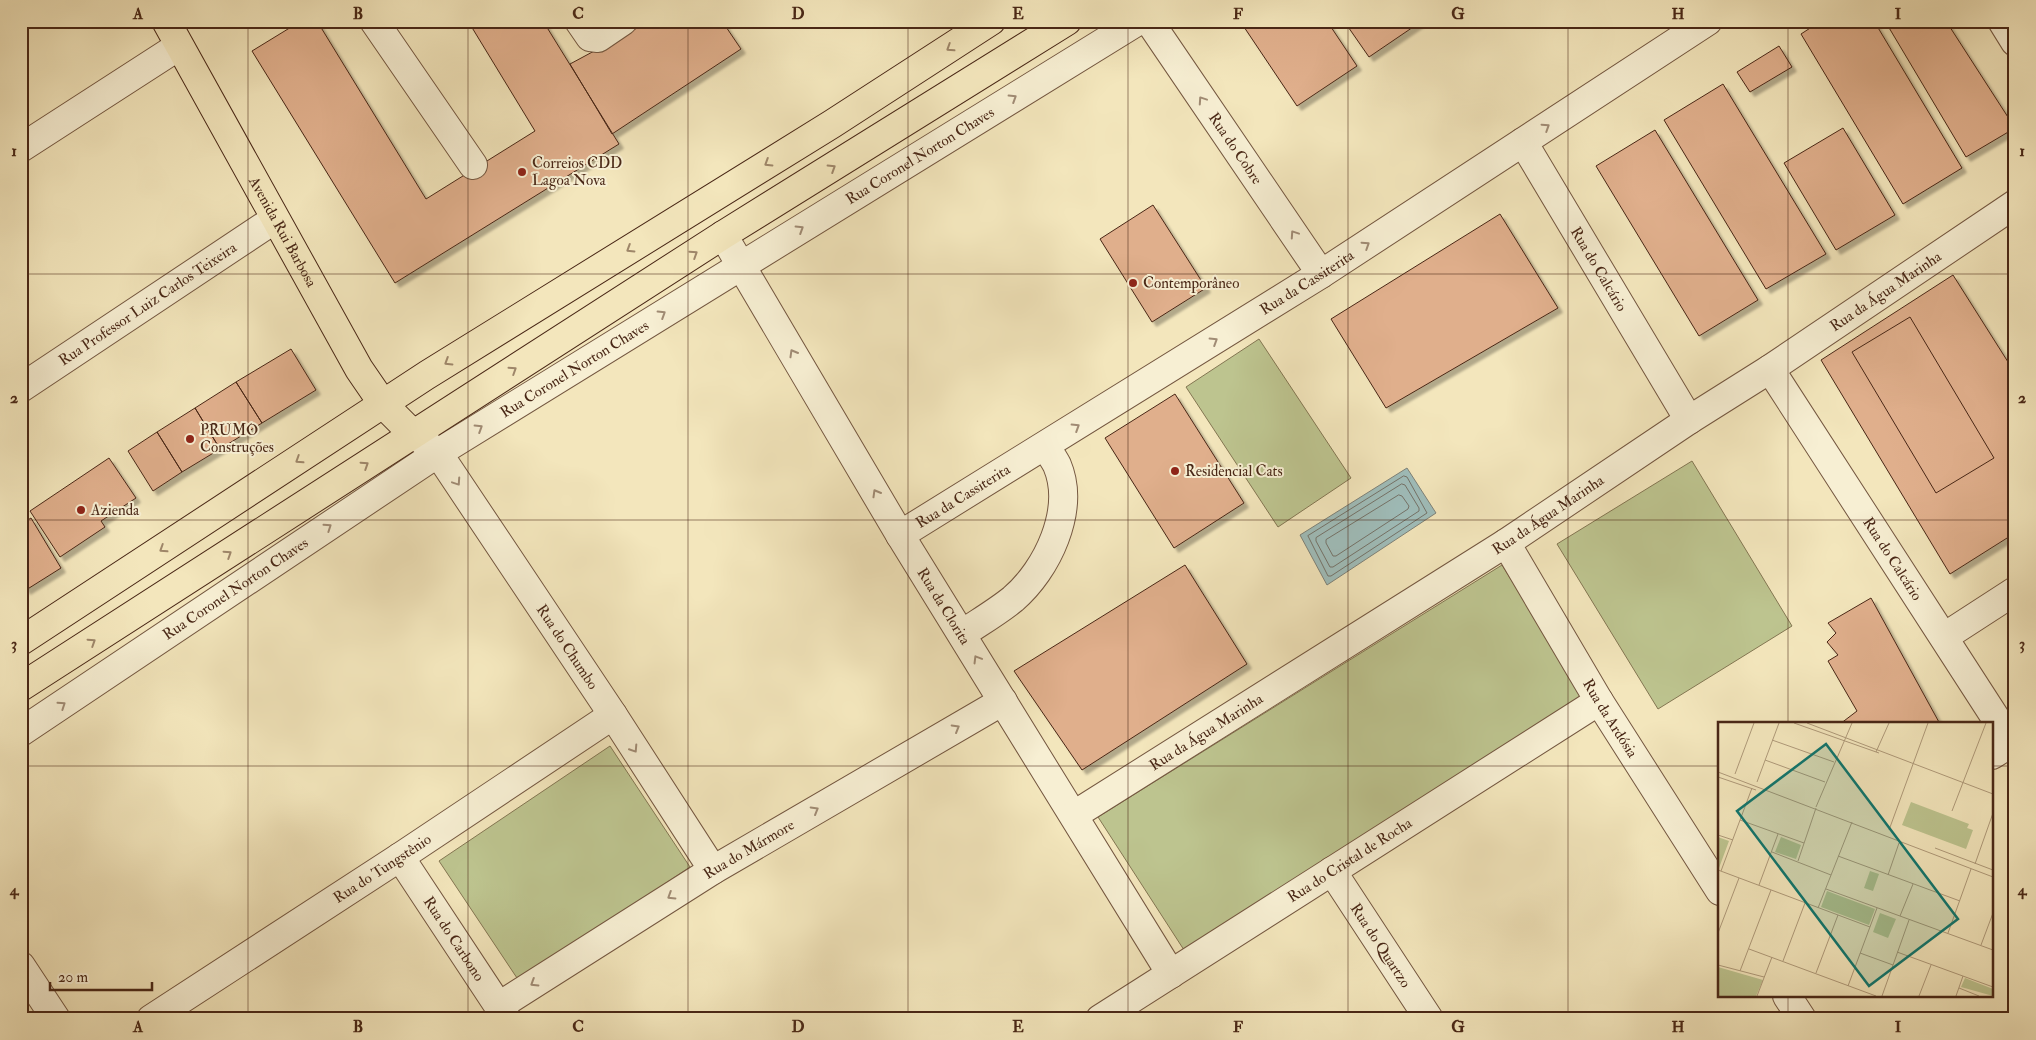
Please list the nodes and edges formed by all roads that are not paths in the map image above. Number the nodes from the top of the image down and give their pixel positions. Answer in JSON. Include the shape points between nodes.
{"nodes":[{"id":1,"x":166,"y":21,"type":"edge"},
{"id":2,"x":374,"y":21,"type":"edge"},
{"id":3,"x":579,"y":21,"type":"edge"},
{"id":4,"x":623,"y":21,"type":"edge"},
{"id":5,"x":991,"y":21,"type":"edge"},
{"id":6,"x":1068,"y":21,"type":"edge"},
{"id":7,"x":1138,"y":21,"type":"edge"},
{"id":8,"x":1149,"y":21,"type":"edge"},
{"id":9,"x":1708,"y":21,"type":"edge"},
{"id":10,"x":2002,"y":21,"type":"edge"},
{"id":11,"x":2015,"y":42,"type":"edge"},
{"id":12,"x":179,"y":46,"type":"junction"},
{"id":13,"x":1523,"y":142,"type":"junction"},
{"id":14,"x":21,"y":148,"type":"edge"},
{"id":15,"x":473,"y":165,"type":"dead end"},
{"id":16,"x":2015,"y":204,"type":"edge"},
{"id":17,"x":275,"y":219,"type":"junction"},
{"id":18,"x":724,"y":235,"type":"junction"},
{"id":19,"x":742,"y":265,"type":"junction"},
{"id":20,"x":1321,"y":274,"type":"junction"},
{"id":21,"x":1770,"y":369,"type":"junction"},
{"id":22,"x":21,"y":388,"type":"edge"},
{"id":23,"x":383,"y":404,"type":"junction"},
{"id":24,"x":1689,"y":420,"type":"junction"},
{"id":25,"x":413,"y":434,"type":"junction"},
{"id":26,"x":1045,"y":446,"type":"junction"},
{"id":27,"x":438,"y":453,"type":"junction"},
{"id":28,"x":900,"y":535,"type":"junction"},
{"id":29,"x":1506,"y":543,"type":"junction"},
{"id":30,"x":2015,"y":591,"type":"edge"},
{"id":31,"x":962,"y":634,"type":"junction"},
{"id":32,"x":1944,"y":636,"type":"junction"},
{"id":33,"x":21,"y":641,"type":"edge"},
{"id":34,"x":21,"y":687,"type":"edge"},
{"id":35,"x":1003,"y":701,"type":"junction"},
{"id":36,"x":1600,"y":701,"type":"junction"},
{"id":37,"x":612,"y":715,"type":"junction"},
{"id":38,"x":1991,"y":722,"type":"edge"},
{"id":39,"x":1994,"y":727,"type":"edge"},
{"id":40,"x":21,"y":732,"type":"edge"},
{"id":41,"x":2006,"y":749,"type":"edge"},
{"id":42,"x":1074,"y":815,"type":"junction"},
{"id":43,"x":400,"y":857,"type":"junction"},
{"id":44,"x":712,"y":870,"type":"junction"},
{"id":45,"x":1332,"y":871,"type":"junction"},
{"id":46,"x":1718,"y":888,"type":"edge"},
{"id":47,"x":21,"y":966,"type":"edge"},
{"id":48,"x":1171,"y":974,"type":"junction"},
{"id":49,"x":1788,"y":998,"type":"edge"},
{"id":50,"x":503,"y":1012,"type":"edge"},
{"id":51,"x":56,"y":1019,"type":"edge"},
{"id":52,"x":151,"y":1019,"type":"edge"},
{"id":53,"x":1100,"y":1019,"type":"edge"},
{"id":54,"x":1429,"y":1019,"type":"edge"},
{"id":55,"x":1802,"y":1019,"type":"edge"}],
"edges":[{"from":1,"to":12,"type":"main road","name":"Avenida Rui Barbosa"},
{"from":2,"to":15,"type":"street"},
{"from":3,"to":4,"type":"street","via":[[590,37],[598,38]]},
{"from":5,"to":23,"type":"main road","one_way":true},
{"from":18,"to":6,"type":"main road","name":"Rua Coronel Norton Chaves","one_way":true},
{"from":19,"to":7,"type":"street","name":"Rua Coronel Norton Chaves","one_way":true},
{"from":20,"to":8,"type":"street","name":"Rua do Cobre","one_way":true},
{"from":13,"to":9,"type":"street","name":"Rua da Cassiterita","one_way":true},
{"from":10,"to":11,"type":"street"},
{"from":12,"to":14,"type":"street"},
{"from":12,"to":17,"type":"main road","name":"Avenida Rui Barbosa"},
{"from":20,"to":13,"type":"street","name":"Rua da Cassiterita","one_way":true},
{"from":13,"to":24,"type":"street","name":"Rua do Calcário"},
{"from":16,"to":21,"type":"street","name":"Rua da Água Marinha"},
{"from":17,"to":22,"type":"street","name":"Rua Professor Luiz Carlos Teixeira"},
{"from":17,"to":23,"type":"main road","name":"Avenida Rui Barbosa"},
{"from":18,"to":19,"type":"street","name":"Rua da Clorita"},
{"from":25,"to":18,"type":"main road","name":"Rua Coronel Norton Chaves","one_way":true},
{"from":27,"to":19,"type":"street","name":"Rua Coronel Norton Chaves","one_way":true},
{"from":28,"to":19,"type":"street","name":"Rua da Clorita","one_way":true},
{"from":26,"to":20,"type":"street","name":"Rua da Cassiterita","one_way":true},
{"from":21,"to":24,"type":"street","name":"Rua da Água Marinha"},
{"from":21,"to":32,"type":"street","name":"Rua do Calcário"},
{"from":23,"to":25,"type":"main road","name":"Avenida Rui Barbosa"},
{"from":23,"to":33,"type":"main road","one_way":true},
{"from":24,"to":29,"type":"street","name":"Rua da Água Marinha"},
{"from":25,"to":27,"type":"street","name":"Rua do Chumbo"},
{"from":34,"to":25,"type":"main road","name":"Rua Coronel Norton Chaves","one_way":true},
{"from":26,"to":28,"type":"street","name":"Rua da Cassiterita"},
{"from":26,"to":31,"type":"street","via":[[1057,466],[1062,490],[1061,520],[1052,548],[1034,576],[1013,599]]},
{"from":27,"to":37,"type":"street","name":"Rua do Chumbo","one_way":true},
{"from":40,"to":27,"type":"street","name":"Rua Coronel Norton Chaves","one_way":true},
{"from":28,"to":31,"type":"street","name":"Rua da Clorita"},
{"from":29,"to":36,"type":"street","name":"Rua da Ardósia"},
{"from":29,"to":42,"type":"street","name":"Rua da Água Marinha"},
{"from":30,"to":32,"type":"street"},
{"from":35,"to":31,"type":"street","name":"Rua da Clorita","one_way":true},
{"from":32,"to":38,"type":"street","name":"Rua do Calcário"},
{"from":35,"to":42,"type":"street","name":"Rua da Clorita"},
{"from":44,"to":35,"type":"street","name":"Rua do Mármore","one_way":true},
{"from":36,"to":45,"type":"street","name":"Rua do Cristal de Rocha"},
{"from":36,"to":46,"type":"street","name":"Rua da Ardósia"},
{"from":37,"to":43,"type":"street","name":"Rua do Tungstênio"},
{"from":37,"to":44,"type":"street","name":"Rua do Chumbo","one_way":true},
{"from":39,"to":41,"type":"street","name":"Rua do Calcário"},
{"from":42,"to":48,"type":"street","name":"Rua da Clorita"},
{"from":43,"to":50,"type":"street","name":"Rua do Carbono"},
{"from":43,"to":52,"type":"street","name":"Rua do Tungstênio"},
{"from":44,"to":50,"type":"street","name":"Rua do Mármore","one_way":true},
{"from":45,"to":48,"type":"street","name":"Rua do Cristal de Rocha"},
{"from":45,"to":54,"type":"street","name":"Rua do Quartzo"},
{"from":47,"to":51,"type":"street"},
{"from":48,"to":53,"type":"street","name":"Rua do Cristal de Rocha"},
{"from":49,"to":55,"type":"street"}]}
